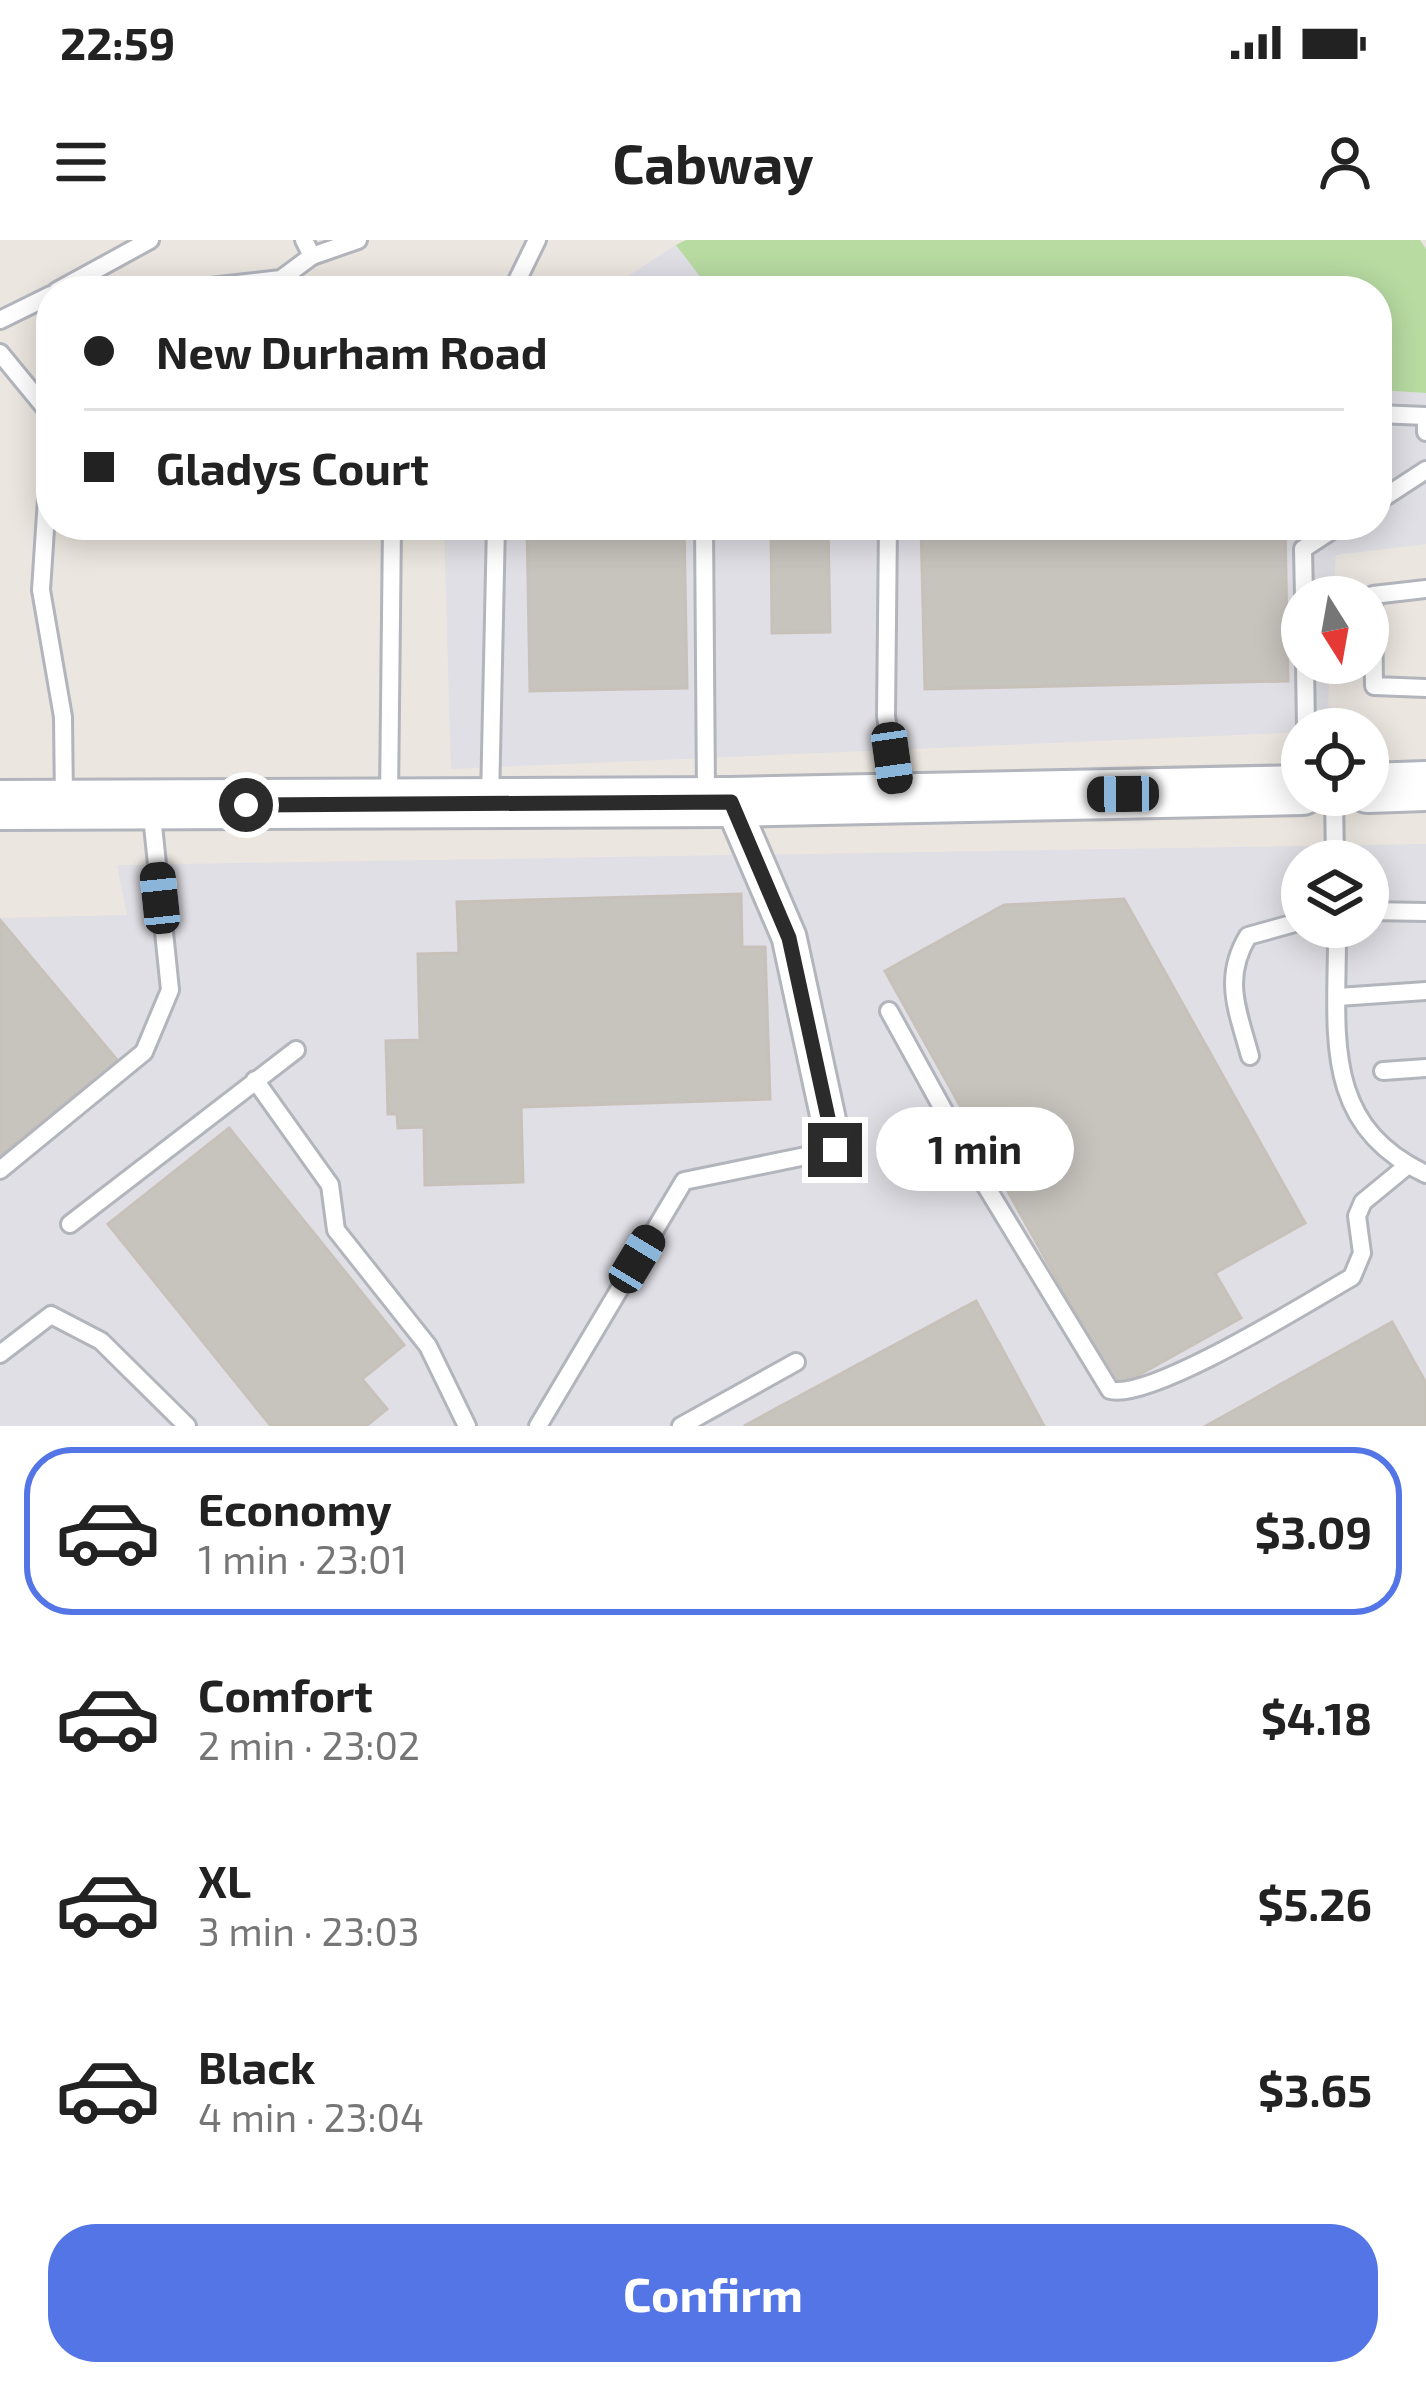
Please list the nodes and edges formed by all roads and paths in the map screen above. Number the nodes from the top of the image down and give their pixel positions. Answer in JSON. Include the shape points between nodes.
{"nodes":[{"id":1,"x":150,"y":240,"type":"edge"},
{"id":2,"x":358,"y":240,"type":"edge"},
{"id":3,"x":537,"y":240,"type":"edge"},
{"id":4,"x":308,"y":248,"type":"edge"},
{"id":5,"x":85,"y":276,"type":"edge"},
{"id":6,"x":283,"y":276,"type":"edge"},
{"id":7,"x":519,"y":276,"type":"edge"},
{"id":8,"x":36,"y":302,"type":"edge"},
{"id":9,"x":0,"y":320,"type":"edge"},
{"id":10,"x":0,"y":353,"type":"edge"},
{"id":11,"x":36,"y":397,"type":"edge"},
{"id":12,"x":1392,"y":415,"type":"edge"},
{"id":13,"x":1426,"y":433,"type":"edge"},
{"id":14,"x":1426,"y":470,"type":"edge"},
{"id":15,"x":1392,"y":492,"type":"edge"},
{"id":16,"x":44,"y":540,"type":"edge"},
{"id":17,"x":392,"y":540,"type":"edge"},
{"id":18,"x":496,"y":540,"type":"edge"},
{"id":19,"x":705,"y":540,"type":"edge"},
{"id":20,"x":888,"y":540,"type":"edge"},
{"id":21,"x":1317,"y":540,"type":"edge"},
{"id":22,"x":1304,"y":576,"type":"edge"},
{"id":23,"x":1426,"y":589,"type":"edge"},
{"id":24,"x":1426,"y":688,"type":"edge"},
{"id":25,"x":1426,"y":787,"type":"edge"},
{"id":26,"x":1389,"y":788,"type":"edge"},
{"id":27,"x":1281,"y":790,"type":"edge"},
{"id":28,"x":898,"y":799,"type":"junction"},
{"id":29,"x":719,"y":802,"type":"junction"},
{"id":30,"x":490,"y":803,"type":"junction"},
{"id":31,"x":64,"y":804,"type":"junction"},
{"id":32,"x":389,"y":804,"type":"junction"},
{"id":33,"x":0,"y":805,"type":"edge"},
{"id":34,"x":151,"y":805,"type":"junction"},
{"id":35,"x":1389,"y":911,"type":"edge"},
{"id":36,"x":1426,"y":912,"type":"edge"},
{"id":37,"x":1281,"y":927,"type":"edge"},
{"id":38,"x":1337,"y":948,"type":"edge"},
{"id":39,"x":1426,"y":992,"type":"edge"},
{"id":40,"x":1338,"y":997,"type":"junction"},
{"id":41,"x":890,"y":1011,"type":"dead end"},
{"id":42,"x":296,"y":1050,"type":"dead end"},
{"id":43,"x":1250,"y":1056,"type":"dead end"},
{"id":44,"x":1426,"y":1068,"type":"edge"},
{"id":45,"x":1383,"y":1071,"type":"dead end"},
{"id":46,"x":255,"y":1080,"type":"junction"},
{"id":47,"x":835,"y":1150,"type":"joint"},
{"id":48,"x":1408,"y":1165,"type":"junction"},
{"id":49,"x":0,"y":1170,"type":"edge"},
{"id":50,"x":1426,"y":1174,"type":"edge"},
{"id":51,"x":70,"y":1224,"type":"dead end"},
{"id":52,"x":0,"y":1354,"type":"edge"},
{"id":53,"x":796,"y":1361,"type":"dead end"},
{"id":54,"x":187,"y":1426,"type":"edge"},
{"id":55,"x":467,"y":1426,"type":"edge"},
{"id":56,"x":538,"y":1426,"type":"edge"},
{"id":57,"x":682,"y":1426,"type":"edge"}],
"edges":[{"from":1,"to":5,"type":"lane"},
{"from":2,"to":4,"type":"lane"},
{"from":3,"to":7,"type":"lane"},
{"from":4,"to":6,"type":"lane"},
{"from":8,"to":9,"type":"lane"},
{"from":10,"to":11,"type":"lane"},
{"from":12,"to":13,"type":"lane","via":[[1426,416]]},
{"from":14,"to":15,"type":"lane"},
{"from":16,"to":31,"type":"lane","via":[[41,590],[63,717]]},
{"from":17,"to":32,"type":"lane"},
{"from":18,"to":30,"type":"lane"},
{"from":19,"to":29,"type":"lane"},
{"from":20,"to":28,"type":"lane","via":[[886,716]]},
{"from":21,"to":22,"type":"lane","via":[[1303,549]]},
{"from":23,"to":24,"type":"lane","via":[[1373,596],[1373,618],[1374,686]]},
{"from":25,"to":26,"type":"main road"},
{"from":27,"to":28,"type":"main road"},
{"from":28,"to":29,"type":"main road"},
{"from":29,"to":30,"type":"main road"},
{"from":29,"to":47,"type":"street","via":[[789,938]]},
{"from":30,"to":32,"type":"main road"},
{"from":31,"to":33,"type":"main road"},
{"from":31,"to":34,"type":"main road"},
{"from":32,"to":34,"type":"main road"},
{"from":34,"to":49,"type":"lane","via":[[170,990],[145,1052]]},
{"from":35,"to":36,"type":"lane"},
{"from":37,"to":43,"type":"lane","via":[[1249,936],[1233,960]]},
{"from":38,"to":40,"type":"lane"},
{"from":39,"to":40,"type":"lane"},
{"from":40,"to":48,"type":"lane","via":[[1342,1084],[1372,1141]]},
{"from":41,"to":48,"type":"lane","via":[[991,1196],[1110,1390],[1122,1394],[1352,1277],[1362,1253],[1357,1216],[1364,1202]]},
{"from":42,"to":46,"type":"lane"},
{"from":44,"to":45,"type":"lane"},
{"from":46,"to":51,"type":"lane"},
{"from":46,"to":55,"type":"lane","via":[[330,1185],[336,1230],[428,1346]]},
{"from":47,"to":56,"type":"lane","via":[[684,1180]]},
{"from":48,"to":50,"type":"lane"},
{"from":52,"to":54,"type":"lane","via":[[51,1316],[100,1341]]},
{"from":53,"to":57,"type":"lane"}]}
